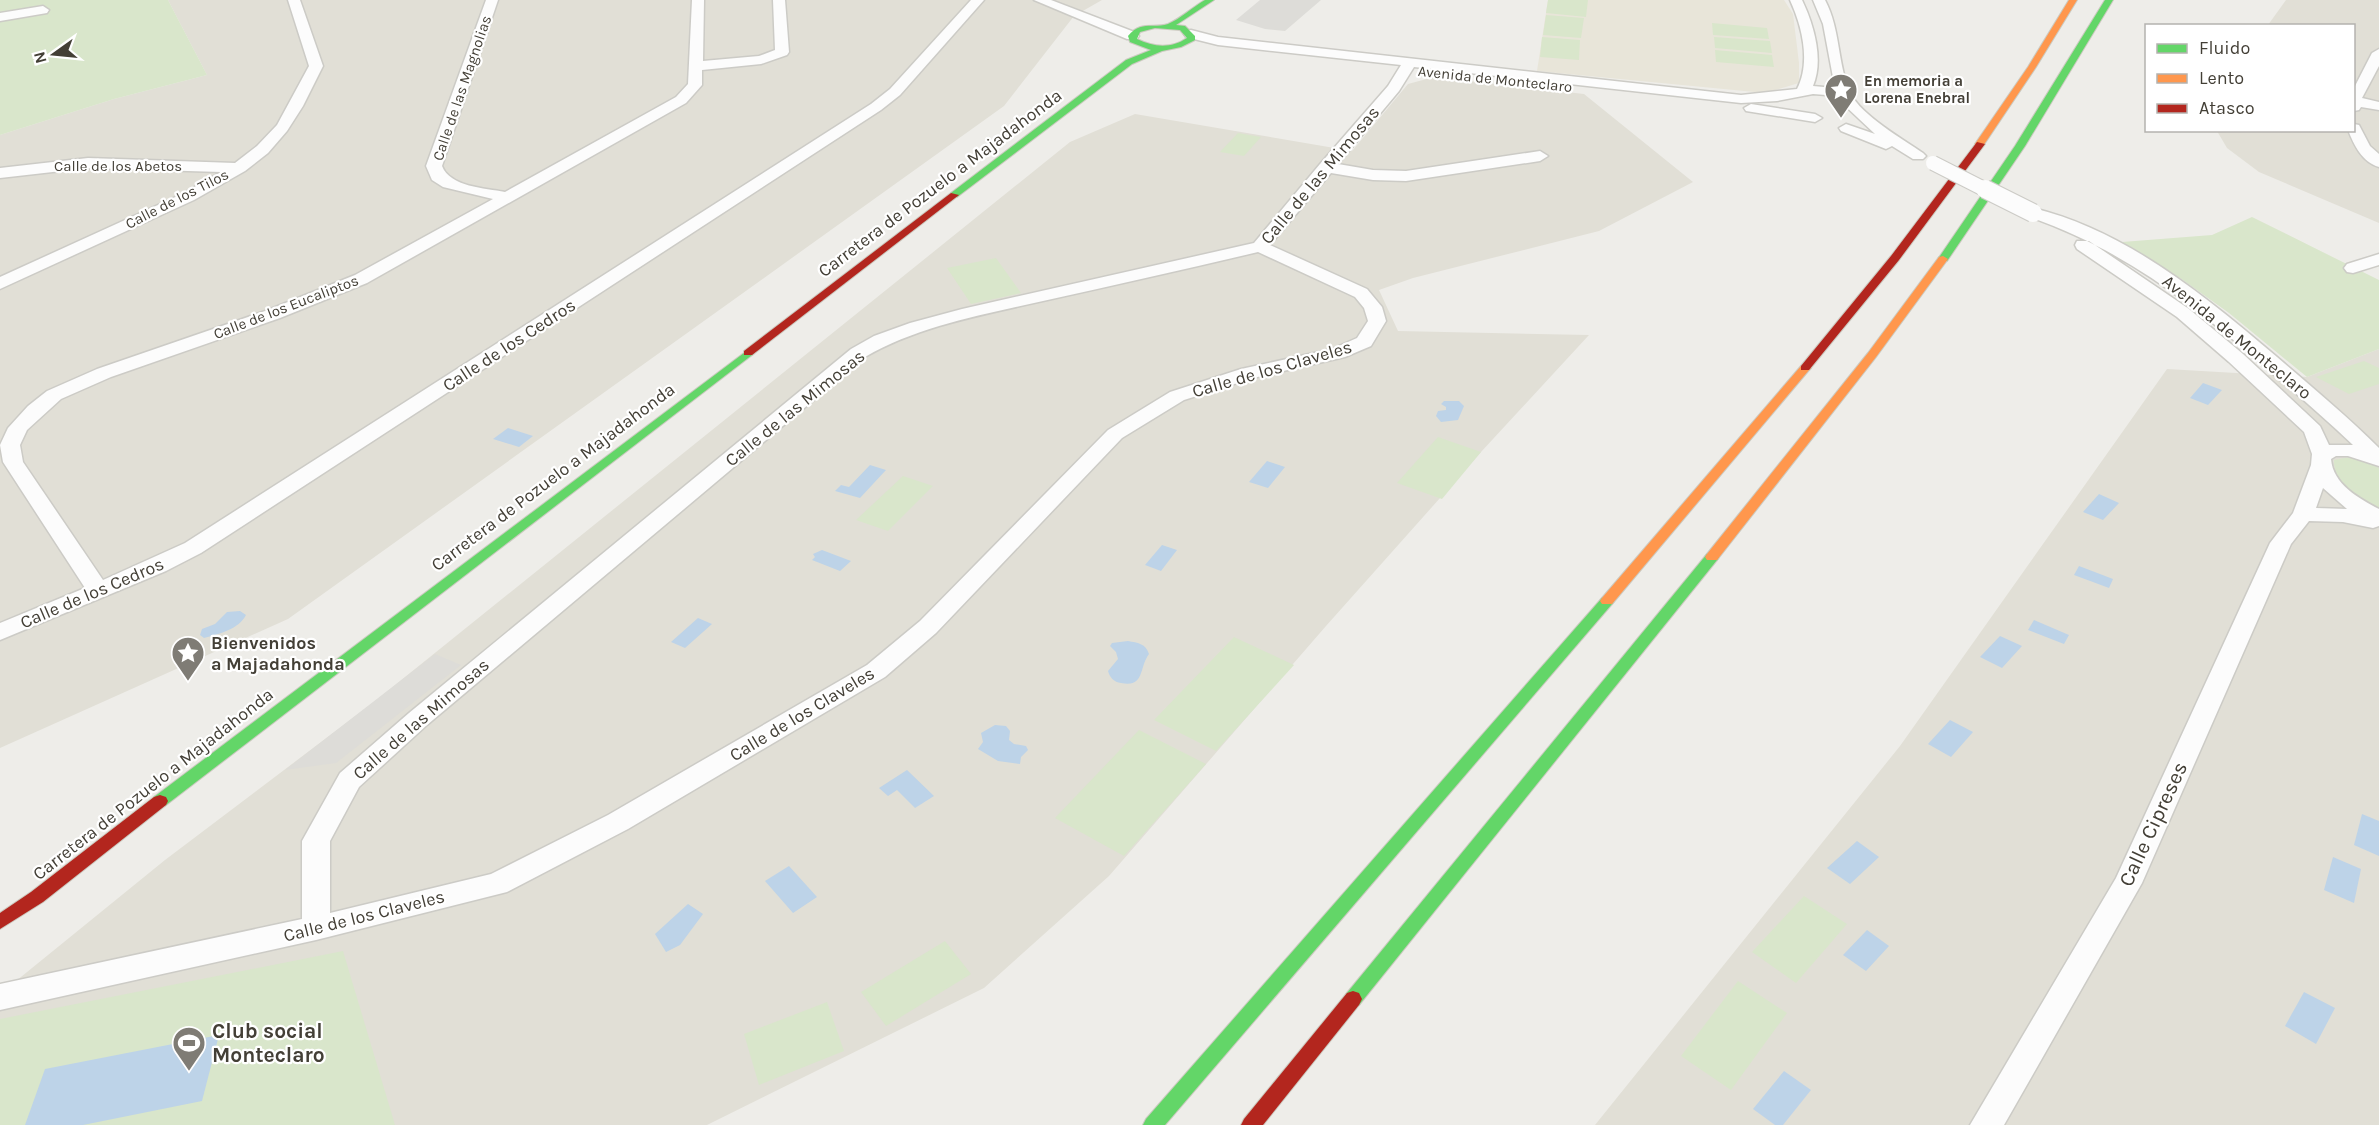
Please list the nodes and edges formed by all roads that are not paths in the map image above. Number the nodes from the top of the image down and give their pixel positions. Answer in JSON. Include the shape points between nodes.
{"nodes":[{"id":1,"x":294,"y":0,"type":"edge"},
{"id":2,"x":492,"y":0,"type":"edge"},
{"id":3,"x":698,"y":0,"type":"edge"},
{"id":4,"x":779,"y":0,"type":"edge"},
{"id":5,"x":978,"y":0,"type":"edge"},
{"id":6,"x":1040,"y":0,"type":"edge"},
{"id":7,"x":1073,"y":0,"type":"edge"},
{"id":8,"x":1209,"y":0,"type":"edge"},
{"id":9,"x":1796,"y":0,"type":"edge"},
{"id":10,"x":1819,"y":0,"type":"edge"},
{"id":11,"x":2073,"y":0,"type":"edge"},
{"id":12,"x":2109,"y":0,"type":"edge"},
{"id":13,"x":43,"y":10,"type":"dead end"},
{"id":14,"x":1189,"y":15,"type":"junction"},
{"id":15,"x":0,"y":17,"type":"edge"},
{"id":16,"x":1162,"y":26,"type":"junction"},
{"id":17,"x":1189,"y":32,"type":"junction"},
{"id":18,"x":1135,"y":40,"type":"junction"},
{"id":19,"x":1168,"y":47,"type":"junction"},
{"id":20,"x":2379,"y":53,"type":"edge"},
{"id":21,"x":1126,"y":64,"type":"junction"},
{"id":22,"x":696,"y":66,"type":"junction"},
{"id":23,"x":1407,"y":66,"type":"junction"},
{"id":24,"x":1801,"y":92,"type":"junction"},
{"id":25,"x":1846,"y":99,"type":"junction"},
{"id":26,"x":2355,"y":99,"type":"edge"},
{"id":27,"x":2355,"y":101,"type":"edge"},
{"id":28,"x":2379,"y":106,"type":"edge"},
{"id":29,"x":1815,"y":118,"type":"junction"},
{"id":30,"x":1869,"y":123,"type":"junction"},
{"id":31,"x":1846,"y":129,"type":"junction"},
{"id":32,"x":2355,"y":130,"type":"edge"},
{"id":33,"x":1540,"y":156,"type":"dead end"},
{"id":34,"x":1925,"y":159,"type":"junction"},
{"id":35,"x":2379,"y":162,"type":"edge"},
{"id":36,"x":1325,"y":167,"type":"junction"},
{"id":37,"x":237,"y":168,"type":"junction"},
{"id":38,"x":0,"y":173,"type":"edge"},
{"id":39,"x":506,"y":197,"type":"junction"},
{"id":40,"x":2033,"y":213,"type":"junction"},
{"id":41,"x":1260,"y":247,"type":"junction"},
{"id":42,"x":2379,"y":260,"type":"edge"},
{"id":43,"x":2353,"y":268,"type":"dead end"},
{"id":44,"x":0,"y":284,"type":"edge"},
{"id":45,"x":2321,"y":460,"type":"junction"},
{"id":46,"x":2379,"y":460,"type":"edge"},
{"id":47,"x":2303,"y":514,"type":"junction"},
{"id":48,"x":2379,"y":520,"type":"edge"},
{"id":49,"x":98,"y":590,"type":"junction"},
{"id":50,"x":0,"y":632,"type":"edge"},
{"id":51,"x":0,"y":922,"type":"edge"},
{"id":52,"x":316,"y":928,"type":"junction"},
{"id":53,"x":0,"y":997,"type":"edge"},
{"id":54,"x":1153,"y":1125,"type":"edge"},
{"id":55,"x":1251,"y":1125,"type":"edge"},
{"id":56,"x":1986,"y":1125,"type":"edge"}],
"edges":[{"from":1,"to":37,"type":"street","name":"Calle de los Tilos","via":[[316,66],[283,127],[260,152]]},
{"from":2,"to":39,"type":"street","name":"Calle de las Magnolias","via":[[434,166],[438,177],[449,184]]},
{"from":3,"to":22,"type":"street","name":"Calle de los Eucaliptos"},
{"from":4,"to":22,"type":"street","via":[[782,52],[761,60]]},
{"from":5,"to":49,"type":"street","name":"Calle de los Cedros","via":[[895,92],[876,107],[193,549]]},
{"from":6,"to":18,"type":"street"},
{"from":7,"to":16,"type":"street","via":[[1128,21]]},
{"from":8,"to":14,"type":"main road"},
{"from":9,"to":24,"type":"street","via":[[1807,30],[1810,60],[1810,81]]},
{"from":10,"to":25,"type":"street","via":[[1826,12],[1839,85]]},
{"from":11,"to":54,"type":"main road","via":[[1969,159],[1808,365]]},
{"from":12,"to":55,"type":"main road","via":[[2007,169],[1851,385]]},
{"from":13,"to":15,"type":"street"},
{"from":14,"to":16,"type":"main road"},
{"from":14,"to":17,"type":"main road"},
{"from":16,"to":17,"type":"main road"},
{"from":16,"to":18,"type":"main road","via":[[1137,30]]},
{"from":17,"to":19,"type":"main road","name":"Carretera de Pozuelo a Majadahonda","via":[[1189,42]]},
{"from":17,"to":23,"type":"street","name":"Avenida de Monteclaro","via":[[1218,41]]},
{"from":18,"to":19,"type":"main road"},
{"from":18,"to":21,"type":"main road","name":"Carretera de Pozuelo a Majadahonda"},
{"from":19,"to":21,"type":"main road","name":"Carretera de Pozuelo a Majadahonda"},
{"from":19,"to":23,"type":"street","name":"Avenida de Monteclaro"},
{"from":20,"to":26,"type":"street"},
{"from":21,"to":51,"type":"main road","name":"Carretera de Pozuelo a Majadahonda"},
{"from":22,"to":39,"type":"street","name":"Calle de los Eucaliptos","via":[[695,85],[681,100]]},
{"from":23,"to":24,"type":"street","name":"Avenida de Monteclaro","via":[[1741,99]]},
{"from":23,"to":29,"type":"street","name":"Avenida de Monteclaro"},
{"from":23,"to":36,"type":"street","name":"Calle de las Mimosas","via":[[1394,88]]},
{"from":24,"to":25,"type":"street","name":"Avenida de Monteclaro","via":[[1828,91]]},
{"from":24,"to":29,"type":"street","via":[[1802,106]]},
{"from":25,"to":30,"type":"street"},
{"from":27,"to":28,"type":"street"},
{"from":29,"to":31,"type":"street","name":"Avenida de Monteclaro"},
{"from":30,"to":31,"type":"street"},
{"from":30,"to":34,"type":"street"},
{"from":31,"to":34,"type":"street"},
{"from":32,"to":35,"type":"street","via":[[2363,148]]},
{"from":33,"to":36,"type":"street","via":[[1406,176]]},
{"from":34,"to":40,"type":"street","bridge":true},
{"from":36,"to":41,"type":"street","name":"Calle de las Mimosas"},
{"from":37,"to":38,"type":"street","name":"Calle de los Abetos","via":[[88,163]]},
{"from":37,"to":44,"type":"street","name":"Calle de los Tilos","via":[[188,197]]},
{"from":39,"to":49,"type":"street","name":"Calle de los Eucaliptos","via":[[361,279],[274,314],[104,372],[54,395],[35,410],[18,428],[10,445],[13,462]]},
{"from":40,"to":45,"type":"street","name":"Avenida de Monteclaro","via":[[2183,313],[2313,430]]},
{"from":40,"to":46,"type":"street","name":"Avenida de Monteclaro","via":[[2109,243],[2158,273],[2265,356],[2350,429]]},
{"from":41,"to":52,"type":"street","name":"Calle de las Mimosas","via":[[957,316],[881,340],[858,353],[350,780],[316,841]]},
{"from":41,"to":52,"type":"street","name":"Calle de los Claveles","via":[[1361,292],[1373,307],[1377,321],[1364,342],[1338,353],[1248,373],[1177,396],[1115,434],[928,627],[876,671],[618,822],[496,884]]},
{"from":42,"to":43,"type":"street"},
{"from":45,"to":46,"type":"street","via":[[2331,450],[2346,450]]},
{"from":45,"to":47,"type":"street","name":"Calle Cipreses"},
{"from":45,"to":48,"type":"street","name":"Avenida de Monteclaro","via":[[2326,478],[2337,490]]},
{"from":47,"to":48,"type":"street"},
{"from":47,"to":56,"type":"street","name":"Calle Cipreses","via":[[2281,543],[2127,883]]},
{"from":49,"to":50,"type":"street","name":"Calle de los Cedros"},
{"from":52,"to":53,"type":"street","name":"Calle de los Claveles"}]}
